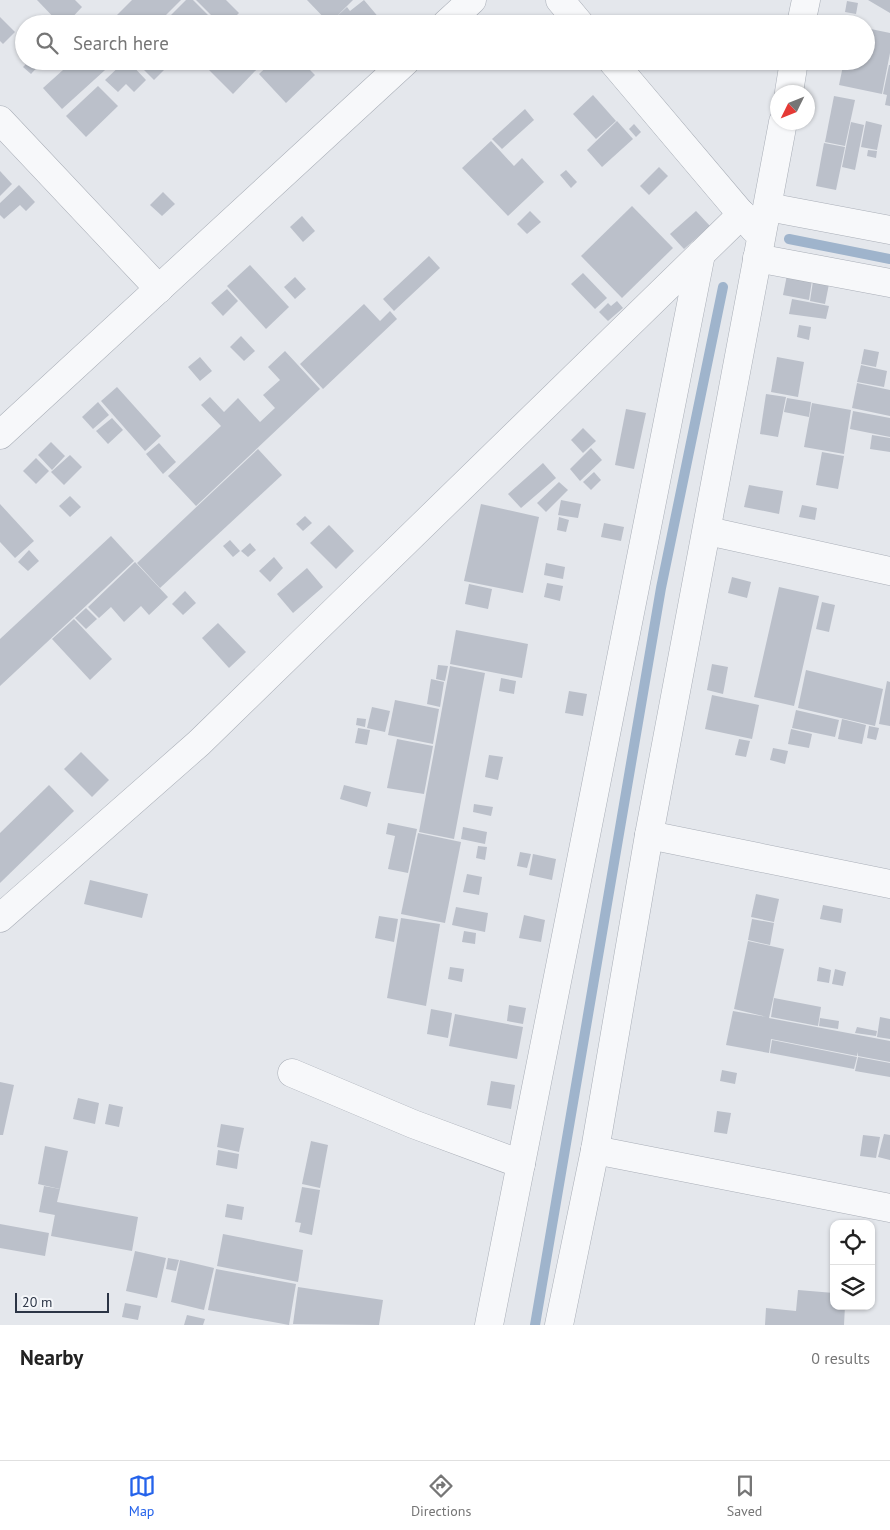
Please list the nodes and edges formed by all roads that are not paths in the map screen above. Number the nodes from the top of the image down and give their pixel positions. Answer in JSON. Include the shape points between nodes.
{"nodes":[{"id":1,"x":472,"y":0,"type":"edge"},
{"id":2,"x":560,"y":0,"type":"edge"},
{"id":3,"x":806,"y":0,"type":"edge"},
{"id":4,"x":456,"y":15,"type":"edge"},
{"id":5,"x":572,"y":15,"type":"edge"},
{"id":6,"x":803,"y":15,"type":"edge"},
{"id":7,"x":396,"y":70,"type":"edge"},
{"id":8,"x":620,"y":70,"type":"edge"},
{"id":9,"x":793,"y":70,"type":"edge"},
{"id":10,"x":790,"y":85,"type":"edge"},
{"id":11,"x":0,"y":120,"type":"edge"},
{"id":12,"x":782,"y":130,"type":"edge"},
{"id":13,"x":768,"y":207,"type":"junction"},
{"id":14,"x":742,"y":214,"type":"junction"},
{"id":15,"x":890,"y":230,"type":"edge"},
{"id":16,"x":759,"y":248,"type":"junction"},
{"id":17,"x":701,"y":254,"type":"junction"},
{"id":18,"x":890,"y":283,"type":"edge"},
{"id":19,"x":159,"y":290,"type":"junction"},
{"id":20,"x":0,"y":435,"type":"edge"},
{"id":21,"x":708,"y":531,"type":"junction"},
{"id":22,"x":890,"y":571,"type":"edge"},
{"id":23,"x":649,"y":835,"type":"junction"},
{"id":24,"x":890,"y":884,"type":"edge"},
{"id":25,"x":0,"y":918,"type":"edge"},
{"id":26,"x":292,"y":1073,"type":"dead end"},
{"id":27,"x":595,"y":1150,"type":"junction"},
{"id":28,"x":521,"y":1164,"type":"junction"},
{"id":29,"x":890,"y":1208,"type":"edge"},
{"id":30,"x":489,"y":1325,"type":"edge"},
{"id":31,"x":559,"y":1325,"type":"edge"}],
"edges":[{"from":1,"to":4,"type":"street"},
{"from":2,"to":5,"type":"street"},
{"from":3,"to":6,"type":"street"},
{"from":7,"to":19,"type":"street"},
{"from":8,"to":14,"type":"street"},
{"from":9,"to":10,"type":"street"},
{"from":11,"to":19,"type":"street"},
{"from":12,"to":13,"type":"street"},
{"from":13,"to":15,"type":"street"},
{"from":13,"to":16,"type":"street"},
{"from":14,"to":16,"type":"street"},
{"from":14,"to":17,"type":"street"},
{"from":16,"to":18,"type":"street"},
{"from":16,"to":21,"type":"street"},
{"from":17,"to":25,"type":"street","via":[[199,744]]},
{"from":17,"to":28,"type":"street"},
{"from":19,"to":20,"type":"street"},
{"from":21,"to":22,"type":"street"},
{"from":21,"to":23,"type":"street"},
{"from":23,"to":24,"type":"street"},
{"from":23,"to":27,"type":"street"},
{"from":26,"to":28,"type":"street","via":[[413,1124]]},
{"from":27,"to":29,"type":"street"},
{"from":27,"to":31,"type":"street"},
{"from":28,"to":30,"type":"street"}]}
